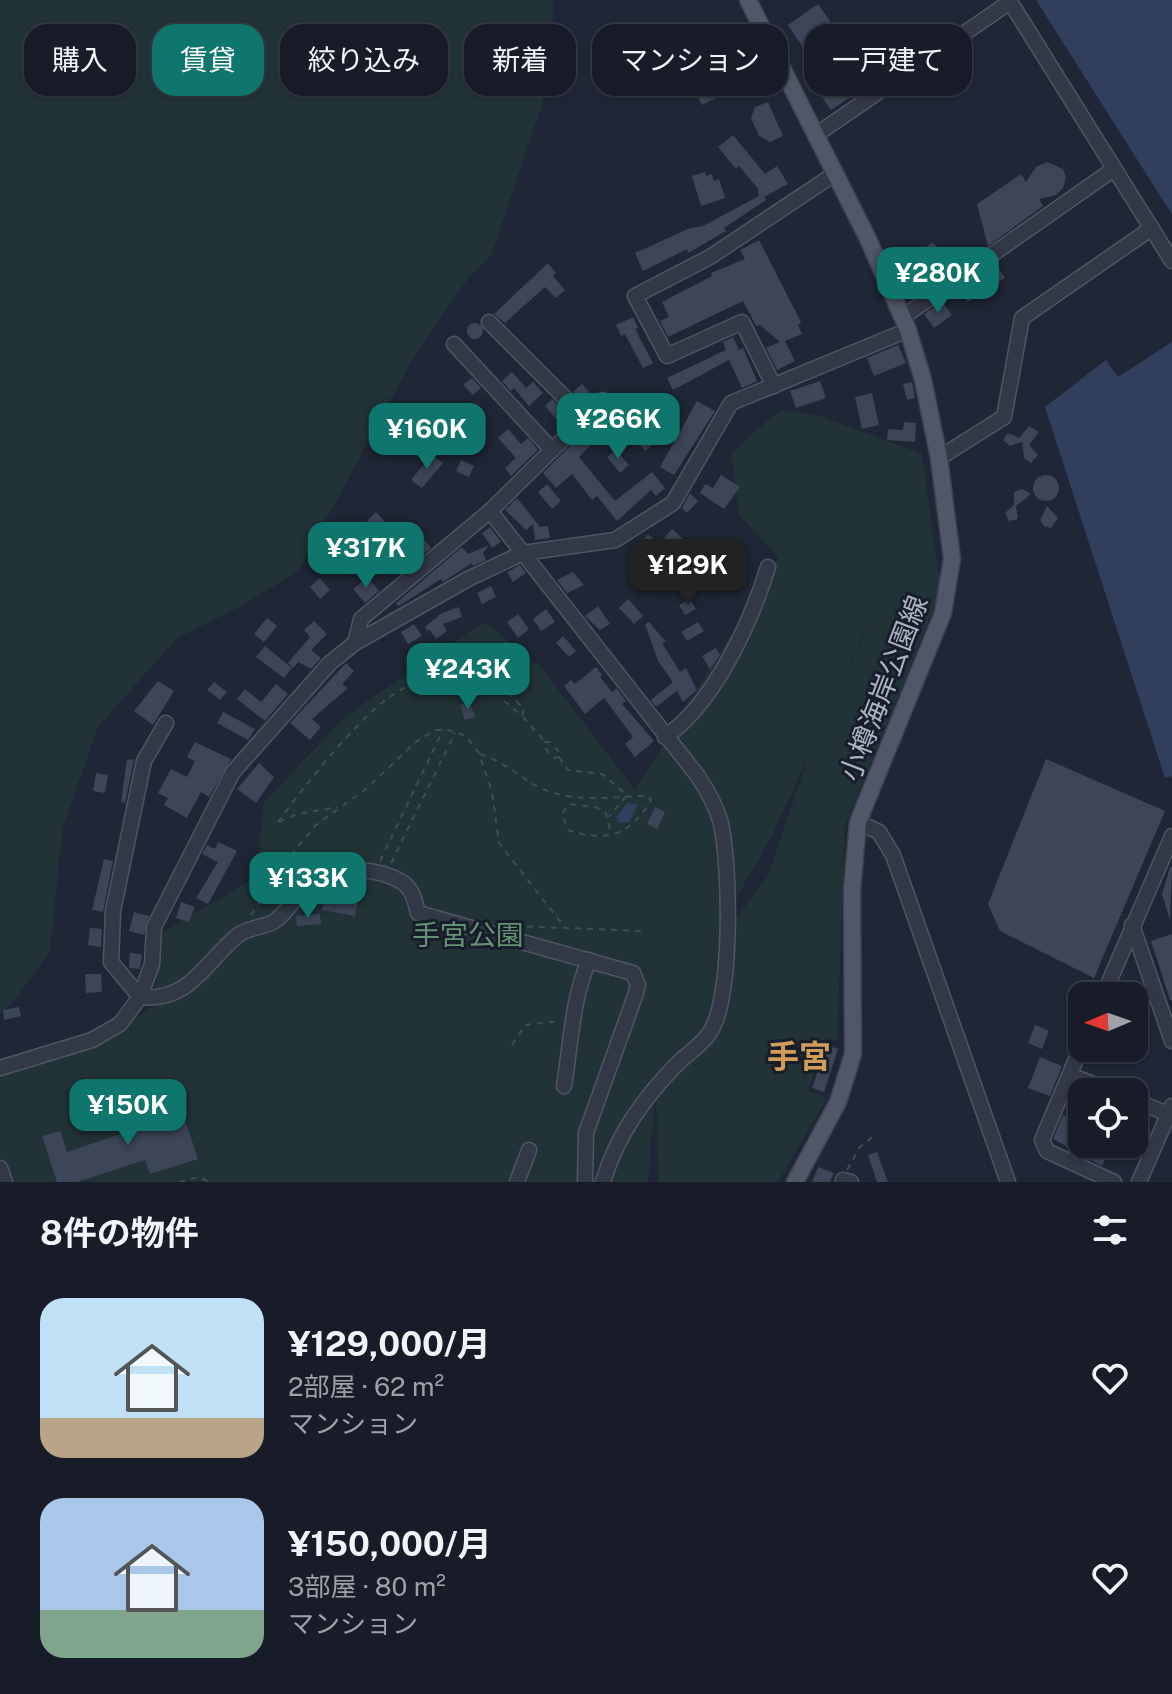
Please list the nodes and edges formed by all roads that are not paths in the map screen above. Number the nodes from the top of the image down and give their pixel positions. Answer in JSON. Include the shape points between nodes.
{"nodes":[{"id":1,"x":748,"y":0,"type":"edge"},
{"id":2,"x":1010,"y":1,"type":"edge"},
{"id":3,"x":817,"y":134,"type":"junction"},
{"id":4,"x":1114,"y":169,"type":"junction"},
{"id":5,"x":836,"y":173,"type":"junction"},
{"id":6,"x":1152,"y":228,"type":"junction"},
{"id":7,"x":1172,"y":261,"type":"edge"},
{"id":8,"x":489,"y":322,"type":"dead end"},
{"id":9,"x":905,"y":324,"type":"junction"},
{"id":10,"x":454,"y":344,"type":"dead end"},
{"id":11,"x":774,"y":386,"type":"junction"},
{"id":12,"x":603,"y":400,"type":"dead end"},
{"id":13,"x":585,"y":418,"type":"junction"},
{"id":14,"x":552,"y":450,"type":"junction"},
{"id":15,"x":939,"y":458,"type":"junction"},
{"id":16,"x":490,"y":511,"type":"junction"},
{"id":17,"x":523,"y":553,"type":"junction"},
{"id":18,"x":768,"y":567,"type":"dead end"},
{"id":19,"x":355,"y":643,"type":"junction"},
{"id":20,"x":166,"y":723,"type":"dead end"},
{"id":21,"x":665,"y":737,"type":"junction"},
{"id":22,"x":858,"y":822,"type":"junction"},
{"id":23,"x":1172,"y":836,"type":"edge"},
{"id":24,"x":1132,"y":925,"type":"junction"},
{"id":25,"x":589,"y":960,"type":"junction"},
{"id":26,"x":1109,"y":982,"type":"edge"},
{"id":27,"x":140,"y":997,"type":"junction"},
{"id":28,"x":1172,"y":1041,"type":"edge"},
{"id":29,"x":1075,"y":1062,"type":"edge"},
{"id":30,"x":0,"y":1068,"type":"edge"},
{"id":31,"x":1070,"y":1075,"type":"junction"},
{"id":32,"x":1078,"y":1078,"type":"edge"},
{"id":33,"x":564,"y":1086,"type":"dead end"},
{"id":34,"x":1148,"y":1104,"type":"edge"},
{"id":35,"x":1170,"y":1110,"type":"edge"},
{"id":36,"x":529,"y":1150,"type":"dead end"},
{"id":37,"x":0,"y":1168,"type":"edge"},
{"id":38,"x":5,"y":1182,"type":"edge"},
{"id":39,"x":517,"y":1182,"type":"edge"},
{"id":40,"x":585,"y":1182,"type":"edge"},
{"id":41,"x":603,"y":1182,"type":"edge"},
{"id":42,"x":795,"y":1182,"type":"edge"},
{"id":43,"x":1008,"y":1182,"type":"edge"},
{"id":44,"x":1114,"y":1182,"type":"edge"},
{"id":45,"x":1139,"y":1182,"type":"edge"}],
"edges":[{"from":1,"to":3,"type":"main road","name":"小樽海岸公園線"},
{"from":2,"to":3,"type":"street"},
{"from":2,"to":4,"type":"street"},
{"from":3,"to":5,"type":"main road","name":"小樽海岸公園線"},
{"from":4,"to":6,"type":"street"},
{"from":4,"to":9,"type":"street"},
{"from":5,"to":9,"type":"main road","name":"小樽海岸公園線"},
{"from":5,"to":11,"type":"street","via":[[710,257],[635,296],[667,356],[742,322]]},
{"from":6,"to":7,"type":"street"},
{"from":6,"to":15,"type":"street","via":[[1022,318],[1004,417]]},
{"from":8,"to":13,"type":"street"},
{"from":9,"to":11,"type":"street"},
{"from":9,"to":15,"type":"main road","name":"小樽海岸公園線"},
{"from":10,"to":14,"type":"street"},
{"from":11,"to":17,"type":"street","via":[[731,403],[673,503],[615,540]]},
{"from":12,"to":13,"type":"street"},
{"from":13,"to":14,"type":"street"},
{"from":14,"to":16,"type":"street"},
{"from":15,"to":22,"type":"main road","name":"小樽海岸公園線","via":[[950,529],[951,585]]},
{"from":16,"to":17,"type":"street"},
{"from":16,"to":19,"type":"street","via":[[361,619]]},
{"from":17,"to":19,"type":"street"},
{"from":17,"to":21,"type":"street"},
{"from":18,"to":21,"type":"street","via":[[713,684],[691,715]]},
{"from":19,"to":27,"type":"street","via":[[330,663],[233,772],[154,927],[152,964]]},
{"from":20,"to":27,"type":"street","via":[[144,761],[113,911],[111,962]]},
{"from":21,"to":41,"type":"street","via":[[714,799],[722,828],[727,940],[721,1010],[709,1034],[642,1103],[620,1136]]},
{"from":22,"to":42,"type":"main road","name":"小樽海岸公園線","via":[[852,890],[853,1054],[838,1102]]},
{"from":22,"to":43,"type":"street","via":[[879,832],[893,855]]},
{"from":23,"to":24,"type":"street"},
{"from":24,"to":26,"type":"street"},
{"from":24,"to":28,"type":"street"},
{"from":25,"to":27,"type":"street","via":[[418,913],[404,882],[380,874],[330,871],[315,878],[274,922],[250,927],[236,937],[194,983],[162,998]]},
{"from":25,"to":33,"type":"street","via":[[575,992]]},
{"from":25,"to":40,"type":"street","via":[[633,973],[638,985],[586,1133]]},
{"from":27,"to":30,"type":"street","via":[[120,1024],[92,1040]]},
{"from":29,"to":31,"type":"street"},
{"from":31,"to":32,"type":"street"},
{"from":31,"to":44,"type":"street","via":[[1042,1140],[1047,1151]]},
{"from":34,"to":35,"type":"street"},
{"from":35,"to":45,"type":"street"},
{"from":36,"to":39,"type":"street"},
{"from":37,"to":38,"type":"street"}]}
